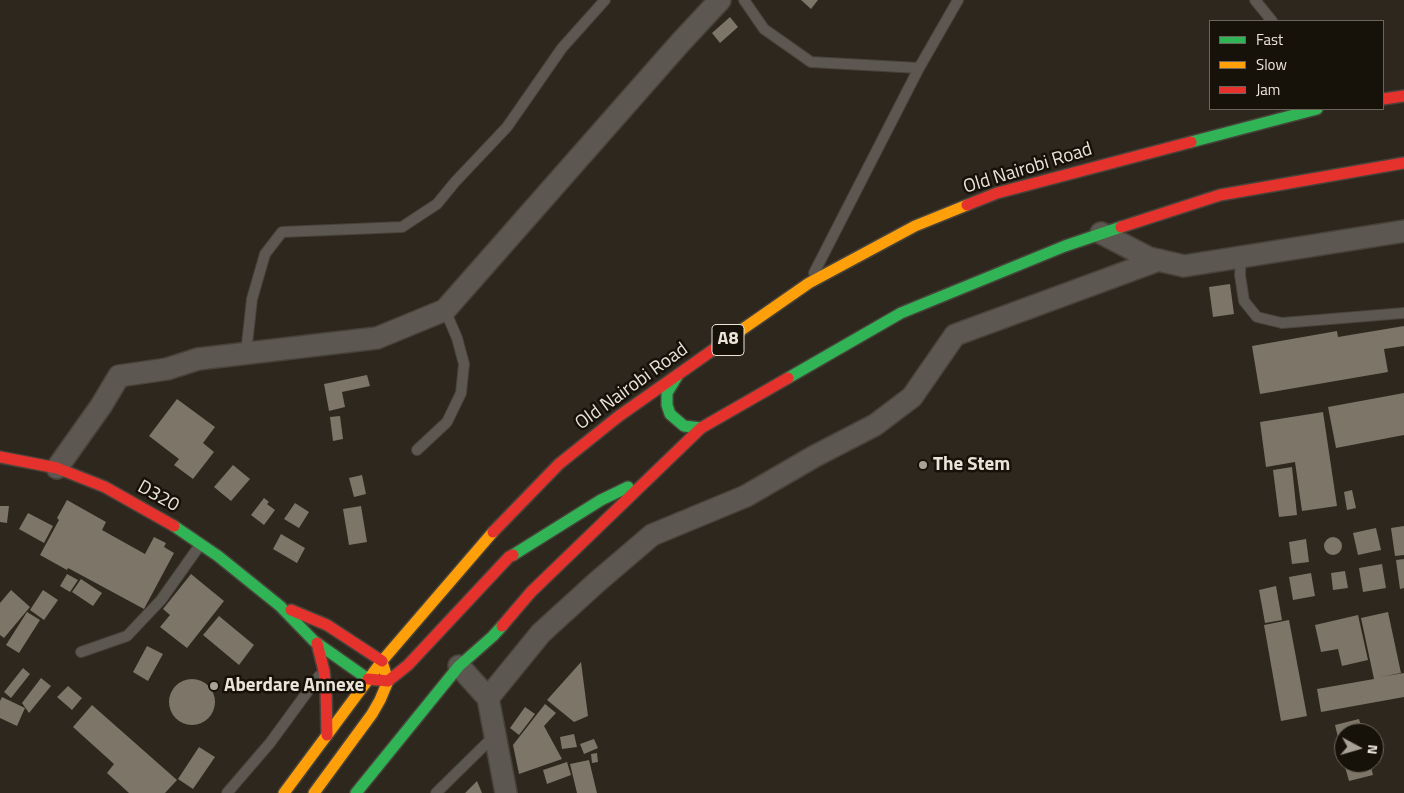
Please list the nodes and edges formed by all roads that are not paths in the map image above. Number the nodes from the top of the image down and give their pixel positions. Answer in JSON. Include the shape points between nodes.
{"nodes":[{"id":1,"x":605,"y":0,"type":"edge"},
{"id":2,"x":720,"y":0,"type":"edge"},
{"id":3,"x":744,"y":0,"type":"edge"},
{"id":4,"x":958,"y":0,"type":"edge"},
{"id":5,"x":1255,"y":0,"type":"edge"},
{"id":6,"x":1271,"y":20,"type":"edge"},
{"id":7,"x":919,"y":68,"type":"junction"},
{"id":8,"x":1404,"y":96,"type":"edge"},
{"id":9,"x":1384,"y":99,"type":"edge"},
{"id":10,"x":1313,"y":110,"type":"edge"},
{"id":11,"x":1404,"y":163,"type":"edge"},
{"id":12,"x":1404,"y":231,"type":"edge"},
{"id":13,"x":1102,"y":233,"type":"junction"},
{"id":14,"x":1241,"y":256,"type":"junction"},
{"id":15,"x":1159,"y":260,"type":"junction"},
{"id":16,"x":809,"y":283,"type":"junction"},
{"id":17,"x":445,"y":310,"type":"junction"},
{"id":18,"x":1404,"y":313,"type":"edge"},
{"id":19,"x":246,"y":353,"type":"junction"},
{"id":20,"x":678,"y":375,"type":"junction"},
{"id":21,"x":701,"y":428,"type":"junction"},
{"id":22,"x":417,"y":450,"type":"dead end"},
{"id":23,"x":0,"y":457,"type":"edge"},
{"id":24,"x":57,"y":468,"type":"junction"},
{"id":25,"x":650,"y":477,"type":"junction"},
{"id":26,"x":201,"y":544,"type":"junction"},
{"id":27,"x":280,"y":606,"type":"junction"},
{"id":28,"x":317,"y":643,"type":"junction"},
{"id":29,"x":81,"y":652,"type":"dead end"},
{"id":30,"x":382,"y":661,"type":"junction"},
{"id":31,"x":459,"y":666,"type":"junction"},
{"id":32,"x":324,"y":670,"type":"junction"},
{"id":33,"x":368,"y":679,"type":"junction"},
{"id":34,"x":388,"y":681,"type":"junction"},
{"id":35,"x":488,"y":698,"type":"junction"},
{"id":36,"x":327,"y":735,"type":"junction"},
{"id":37,"x":495,"y":735,"type":"junction"},
{"id":38,"x":361,"y":790,"type":"edge"},
{"id":39,"x":227,"y":793,"type":"edge"},
{"id":40,"x":284,"y":793,"type":"edge"},
{"id":41,"x":314,"y":793,"type":"edge"},
{"id":42,"x":436,"y":793,"type":"edge"},
{"id":43,"x":506,"y":793,"type":"edge"}],
"edges":[{"from":1,"to":19,"type":"lane","via":[[562,48],[507,127],[437,204],[402,227],[282,232],[265,254],[252,300]]},
{"from":2,"to":17,"type":"street"},
{"from":3,"to":7,"type":"lane","via":[[764,29],[811,62]]},
{"from":4,"to":7,"type":"lane"},
{"from":5,"to":6,"type":"lane"},
{"from":7,"to":16,"type":"lane"},
{"from":8,"to":9,"type":"main road"},
{"from":10,"to":16,"type":"main road","name":"Old Nairobi Road","number":"A8","via":[[997,192],[915,226]]},
{"from":11,"to":13,"type":"main road","via":[[1220,195]]},
{"from":12,"to":14,"type":"street"},
{"from":13,"to":15,"type":"street"},
{"from":13,"to":21,"type":"main road","via":[[901,313]]},
{"from":14,"to":15,"type":"street","via":[[1184,266]]},
{"from":14,"to":18,"type":"lane","via":[[1244,301],[1257,317],[1282,323]]},
{"from":15,"to":35,"type":"street","via":[[955,335],[912,397],[875,425],[746,496],[652,535],[541,633]]},
{"from":16,"to":20,"type":"main road","name":"Old Nairobi Road","number":"A8"},
{"from":17,"to":19,"type":"street","via":[[377,338]]},
{"from":17,"to":22,"type":"lane","via":[[464,364],[461,393],[448,422]]},
{"from":19,"to":24,"type":"street","via":[[198,359],[167,369],[119,376]]},
{"from":20,"to":21,"type":"main road","via":[[668,393],[670,414],[684,426]]},
{"from":20,"to":30,"type":"main road","name":"Old Nairobi Road","number":"A8","via":[[619,416],[559,464],[493,532]]},
{"from":21,"to":25,"type":"main road"},
{"from":23,"to":24,"type":"main road","name":"D320","number":"D320"},
{"from":24,"to":26,"type":"main road","name":"D320","number":"D320","via":[[105,487]]},
{"from":25,"to":31,"type":"main road","via":[[531,592],[493,636]]},
{"from":25,"to":34,"type":"main road","via":[[601,500],[509,558],[408,665]]},
{"from":26,"to":27,"type":"main road","name":"D320","number":"D320"},
{"from":26,"to":29,"type":"lane","via":[[160,600],[127,636]]},
{"from":27,"to":28,"type":"main road","number":"D320"},
{"from":27,"to":30,"type":"main road","number":"D320","via":[[327,625]]},
{"from":28,"to":32,"type":"main road"},
{"from":28,"to":33,"type":"main road","number":"D320"},
{"from":30,"to":33,"type":"main road","name":"Old Nairobi Road","number":"A8"},
{"from":30,"to":34,"type":"main road"},
{"from":31,"to":35,"type":"street"},
{"from":31,"to":38,"type":"main road"},
{"from":32,"to":36,"type":"main road"},
{"from":32,"to":39,"type":"lane","via":[[270,743]]},
{"from":33,"to":34,"type":"main road"},
{"from":33,"to":36,"type":"main road","name":"Old Nairobi Road","number":"A8"},
{"from":34,"to":41,"type":"main road","via":[[372,714]]},
{"from":35,"to":37,"type":"street"},
{"from":36,"to":40,"type":"main road","name":"Old Nairobi Road","number":"A8"},
{"from":37,"to":42,"type":"lane"},
{"from":37,"to":43,"type":"street"}]}
